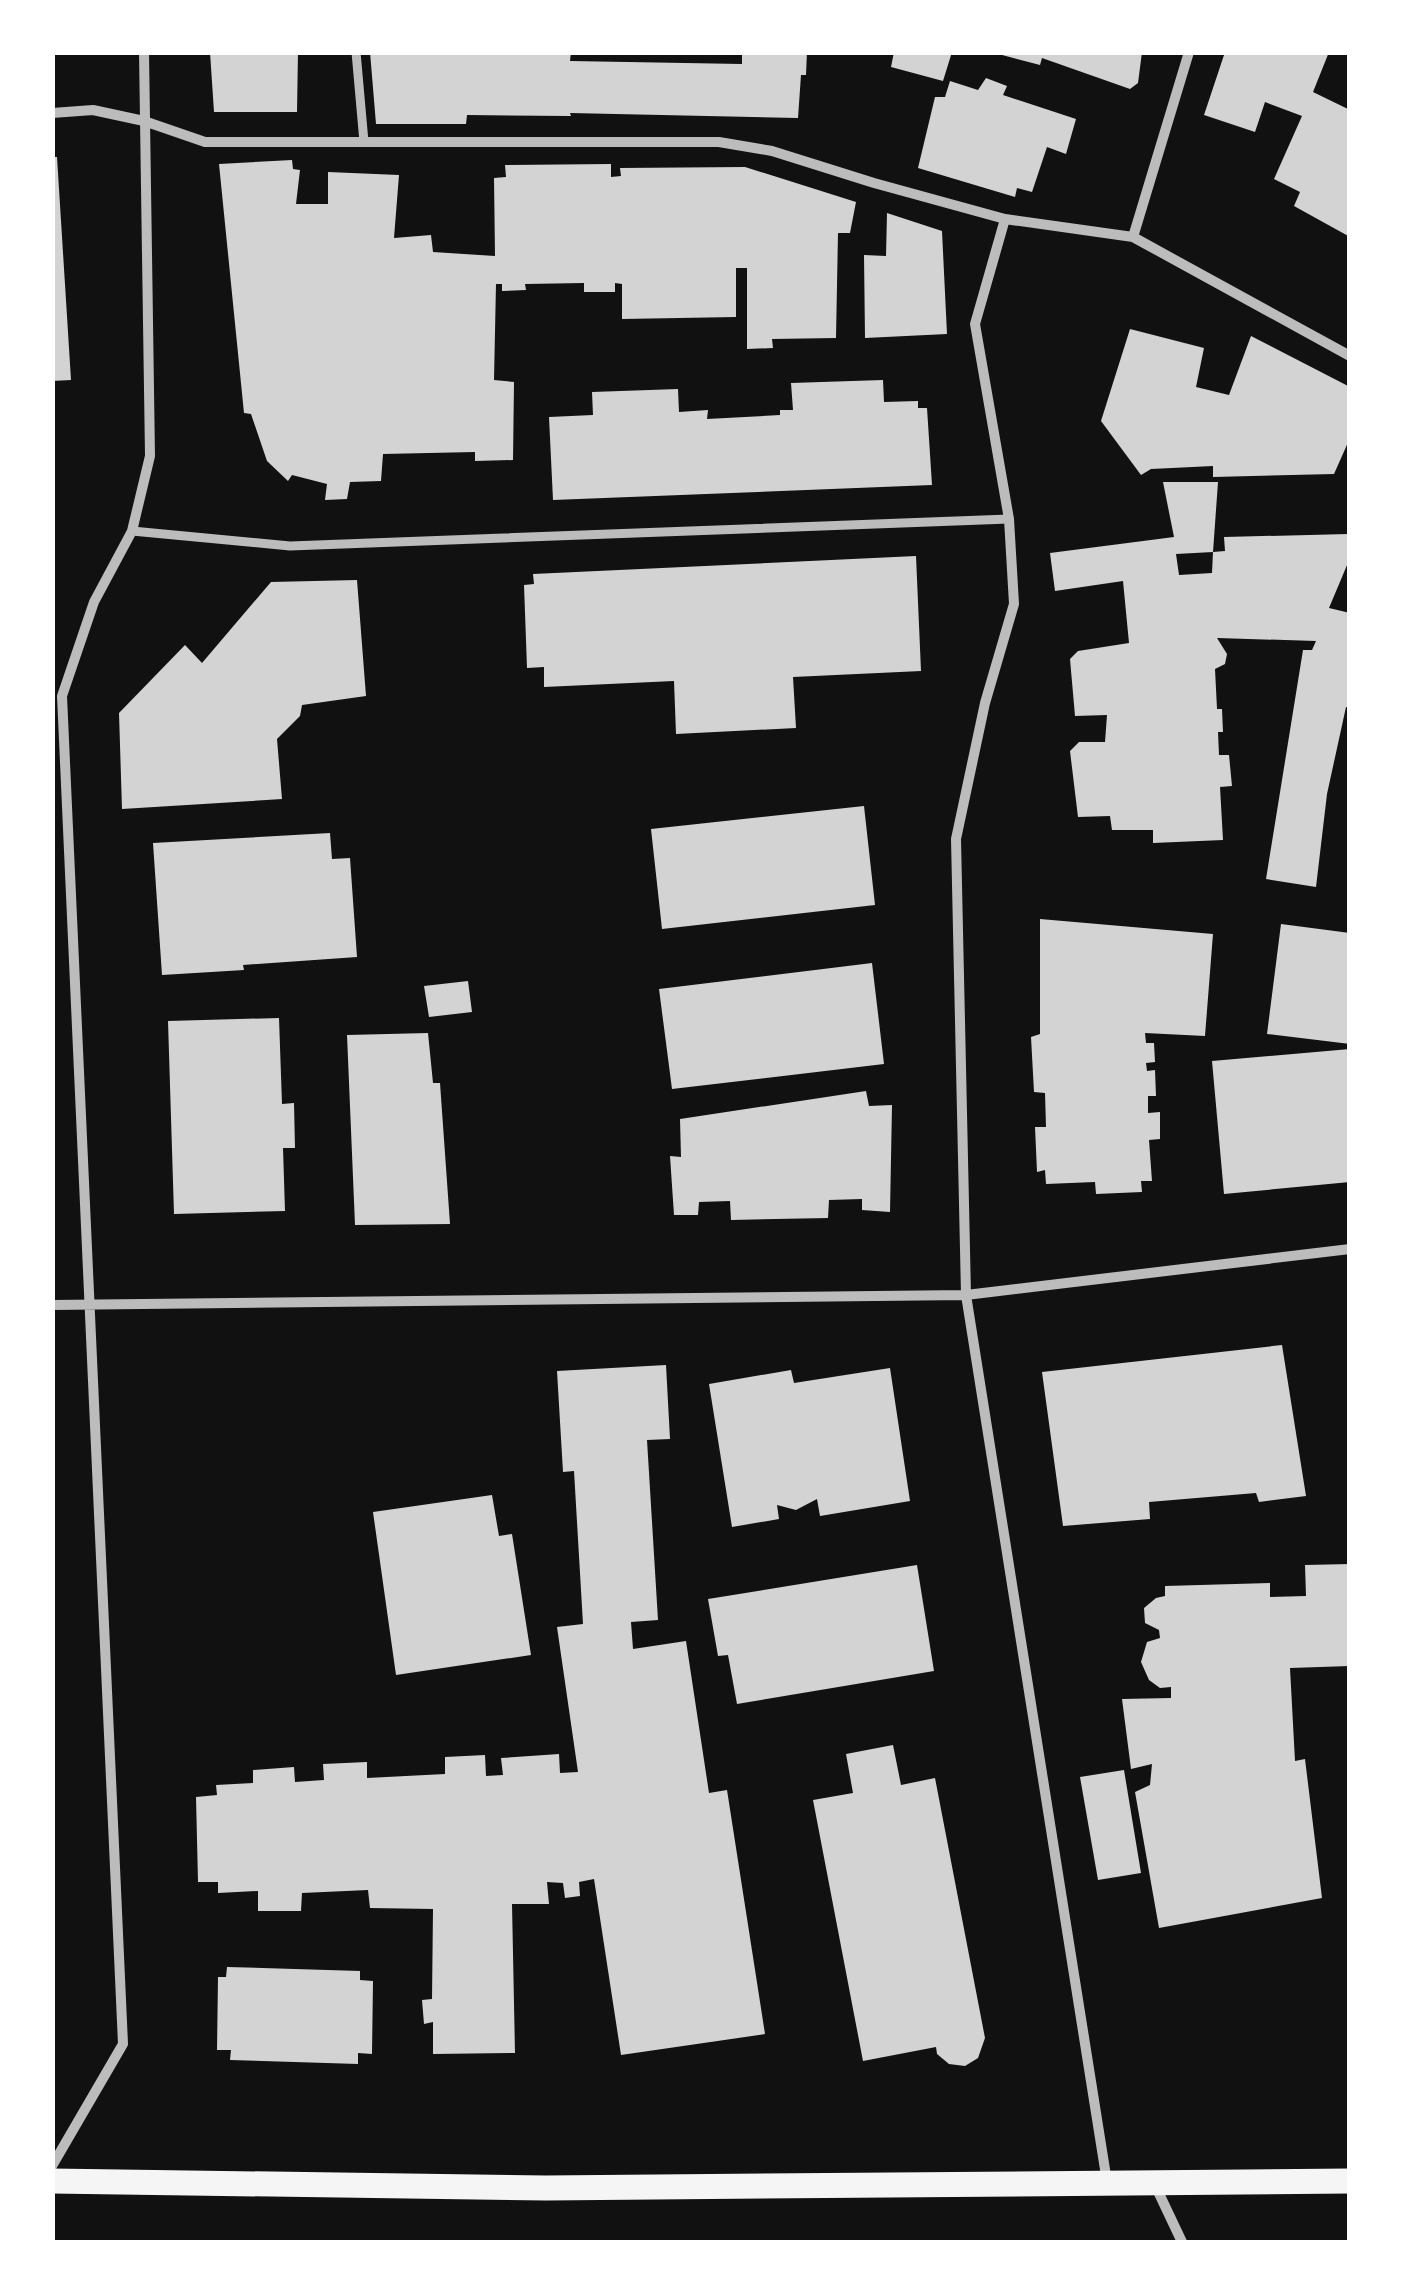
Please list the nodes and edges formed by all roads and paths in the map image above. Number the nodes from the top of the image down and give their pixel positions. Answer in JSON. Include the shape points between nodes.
{"nodes":[{"id":1,"x":144,"y":52,"type":"edge"},
{"id":2,"x":356,"y":52,"type":"edge"},
{"id":3,"x":1189,"y":52,"type":"edge"},
{"id":4,"x":52,"y":113,"type":"edge"},
{"id":5,"x":144,"y":121,"type":"junction"},
{"id":6,"x":364,"y":142,"type":"junction"},
{"id":7,"x":1005,"y":219,"type":"junction"},
{"id":8,"x":1133,"y":237,"type":"junction"},
{"id":9,"x":1350,"y":356,"type":"edge"},
{"id":10,"x":1009,"y":519,"type":"junction"},
{"id":11,"x":132,"y":530,"type":"junction"},
{"id":12,"x":57,"y":697,"type":"edge"},
{"id":13,"x":1350,"y":1250,"type":"edge"},
{"id":14,"x":966,"y":1295,"type":"junction"},
{"id":15,"x":52,"y":1304,"type":"edge"},
{"id":16,"x":90,"y":1304,"type":"junction"},
{"id":17,"x":52,"y":2166,"type":"edge"},
{"id":18,"x":52,"y":2181,"type":"edge"},
{"id":19,"x":1350,"y":2181,"type":"edge"},
{"id":20,"x":1107,"y":2183,"type":"junction"},
{"id":21,"x":1154,"y":2183,"type":"junction"},
{"id":22,"x":1182,"y":2242,"type":"edge"}],
"edges":[{"from":1,"to":5,"type":"street"},
{"from":2,"to":6,"type":"street"},
{"from":3,"to":8,"type":"street"},
{"from":4,"to":5,"type":"street","via":[[93,110]]},
{"from":5,"to":6,"type":"street","via":[[205,142]]},
{"from":5,"to":11,"type":"street","via":[[150,456]]},
{"from":6,"to":7,"type":"street","via":[[718,142],[772,151]]},
{"from":7,"to":8,"type":"street"},
{"from":7,"to":10,"type":"street","via":[[975,324]]},
{"from":8,"to":9,"type":"street"},
{"from":10,"to":11,"type":"street","via":[[290,546]]},
{"from":10,"to":14,"type":"street","via":[[1014,604],[956,839]]},
{"from":11,"to":12,"type":"street","via":[[94,602]]},
{"from":12,"to":16,"type":"street"},
{"from":13,"to":14,"type":"street"},
{"from":14,"to":16,"type":"street"},
{"from":14,"to":20,"type":"street"},
{"from":15,"to":16,"type":"street"},
{"from":16,"to":17,"type":"street","via":[[123,2044]]},
{"from":18,"to":20,"type":"main road","via":[[546,2188]]},
{"from":19,"to":21,"type":"main road"},
{"from":20,"to":21,"type":"main road"},
{"from":21,"to":22,"type":"street"}]}
